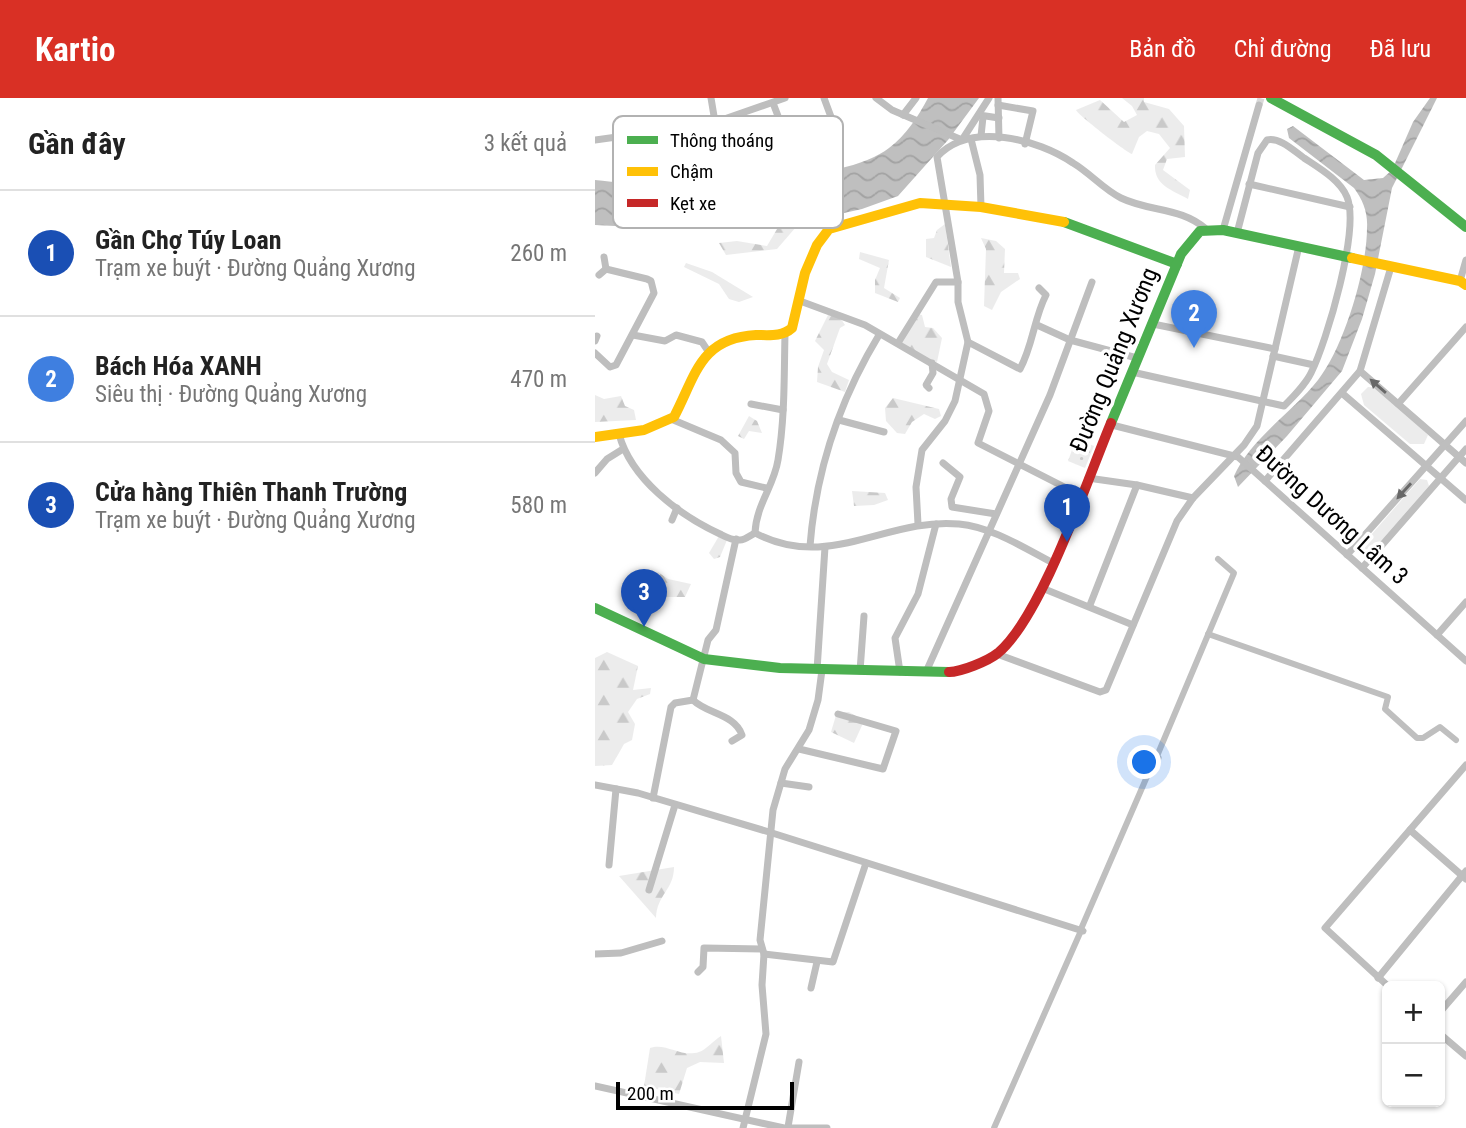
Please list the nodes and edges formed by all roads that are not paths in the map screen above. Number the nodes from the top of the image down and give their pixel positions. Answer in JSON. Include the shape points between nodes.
{"nodes":[{"id":1,"x":711,"y":98,"type":"edge"},
{"id":2,"x":785,"y":98,"type":"edge"},
{"id":3,"x":824,"y":98,"type":"edge"},
{"id":4,"x":876,"y":98,"type":"edge"},
{"id":5,"x":916,"y":98,"type":"edge"},
{"id":6,"x":989,"y":98,"type":"edge"},
{"id":7,"x":1271,"y":98,"type":"edge"},
{"id":8,"x":998,"y":102,"type":"edge"},
{"id":9,"x":773,"y":103,"type":"junction"},
{"id":10,"x":1259,"y":105,"type":"dead end"},
{"id":11,"x":714,"y":116,"type":"edge"},
{"id":12,"x":733,"y":116,"type":"edge"},
{"id":13,"x":778,"y":116,"type":"edge"},
{"id":14,"x":831,"y":116,"type":"edge"},
{"id":15,"x":981,"y":116,"type":"junction"},
{"id":16,"x":906,"y":117,"type":"junction"},
{"id":17,"x":999,"y":118,"type":"junction"},
{"id":18,"x":981,"y":136,"type":"junction"},
{"id":19,"x":613,"y":138,"type":"edge"},
{"id":20,"x":999,"y":138,"type":"junction"},
{"id":21,"x":971,"y":139,"type":"junction"},
{"id":22,"x":595,"y":140,"type":"edge"},
{"id":23,"x":962,"y":141,"type":"junction"},
{"id":24,"x":1025,"y":144,"type":"junction"},
{"id":25,"x":1249,"y":184,"type":"junction"},
{"id":26,"x":948,"y":204,"type":"junction"},
{"id":27,"x":1350,"y":206,"type":"junction"},
{"id":28,"x":981,"y":207,"type":"junction"},
{"id":29,"x":843,"y":225,"type":"edge"},
{"id":30,"x":833,"y":228,"type":"edge"},
{"id":31,"x":1466,"y":228,"type":"edge"},
{"id":32,"x":1206,"y":229,"type":"junction"},
{"id":33,"x":1223,"y":230,"type":"junction"},
{"id":34,"x":1237,"y":233,"type":"junction"},
{"id":35,"x":1299,"y":246,"type":"junction"},
{"id":36,"x":1344,"y":256,"type":"junction"},
{"id":37,"x":604,"y":257,"type":"dead end"},
{"id":38,"x":1466,"y":260,"type":"edge"},
{"id":39,"x":1177,"y":264,"type":"junction"},
{"id":40,"x":1387,"y":265,"type":"junction"},
{"id":41,"x":958,"y":282,"type":"junction"},
{"id":42,"x":1092,"y":282,"type":"dead end"},
{"id":43,"x":1463,"y":283,"type":"edge"},
{"id":44,"x":1039,"y":288,"type":"dead end"},
{"id":45,"x":800,"y":301,"type":"junction"},
{"id":46,"x":1153,"y":324,"type":"junction"},
{"id":47,"x":1037,"y":325,"type":"junction"},
{"id":48,"x":1466,"y":327,"type":"edge"},
{"id":49,"x":785,"y":334,"type":"junction"},
{"id":50,"x":633,"y":335,"type":"junction"},
{"id":51,"x":880,"y":335,"type":"junction"},
{"id":52,"x":1070,"y":340,"type":"junction"},
{"id":53,"x":968,"y":342,"type":"junction"},
{"id":54,"x":898,"y":343,"type":"junction"},
{"id":55,"x":708,"y":351,"type":"junction"},
{"id":56,"x":1274,"y":352,"type":"junction"},
{"id":57,"x":595,"y":353,"type":"edge"},
{"id":58,"x":1137,"y":358,"type":"junction"},
{"id":59,"x":932,"y":363,"type":"junction"},
{"id":60,"x":1314,"y":365,"type":"junction"},
{"id":61,"x":1360,"y":371,"type":"junction"},
{"id":62,"x":1132,"y":372,"type":"junction"},
{"id":63,"x":960,"y":378,"type":"junction"},
{"id":64,"x":929,"y":388,"type":"dead end"},
{"id":65,"x":1343,"y":394,"type":"junction"},
{"id":66,"x":1263,"y":401,"type":"junction"},
{"id":67,"x":751,"y":404,"type":"dead end"},
{"id":68,"x":1398,"y":404,"type":"junction"},
{"id":69,"x":783,"y":410,"type":"junction"},
{"id":70,"x":671,"y":419,"type":"junction"},
{"id":71,"x":839,"y":420,"type":"junction"},
{"id":72,"x":1466,"y":421,"type":"edge"},
{"id":73,"x":1112,"y":425,"type":"junction"},
{"id":74,"x":884,"y":432,"type":"dead end"},
{"id":75,"x":619,"y":434,"type":"junction"},
{"id":76,"x":595,"y":437,"type":"edge"},
{"id":77,"x":1445,"y":445,"type":"junction"},
{"id":78,"x":623,"y":449,"type":"junction"},
{"id":79,"x":1466,"y":449,"type":"edge"},
{"id":80,"x":1235,"y":456,"type":"junction"},
{"id":81,"x":1459,"y":457,"type":"junction"},
{"id":82,"x":943,"y":463,"type":"dead end"},
{"id":83,"x":1466,"y":463,"type":"edge"},
{"id":84,"x":1019,"y":466,"type":"junction"},
{"id":85,"x":1426,"y":466,"type":"junction"},
{"id":86,"x":595,"y":473,"type":"edge"},
{"id":87,"x":1088,"y":478,"type":"junction"},
{"id":88,"x":1440,"y":478,"type":"junction"},
{"id":89,"x":1262,"y":479,"type":"junction"},
{"id":90,"x":1137,"y":485,"type":"junction"},
{"id":91,"x":766,"y":488,"type":"junction"},
{"id":92,"x":1082,"y":496,"type":"junction"},
{"id":93,"x":1193,"y":498,"type":"junction"},
{"id":94,"x":1466,"y":500,"type":"edge"},
{"id":95,"x":677,"y":508,"type":"junction"},
{"id":96,"x":996,"y":514,"type":"junction"},
{"id":97,"x":672,"y":520,"type":"dead end"},
{"id":98,"x":918,"y":524,"type":"junction"},
{"id":99,"x":936,"y":524,"type":"junction"},
{"id":100,"x":989,"y":532,"type":"junction"},
{"id":101,"x":755,"y":533,"type":"junction"},
{"id":102,"x":736,"y":540,"type":"junction"},
{"id":103,"x":810,"y":546,"type":"junction"},
{"id":104,"x":825,"y":547,"type":"junction"},
{"id":105,"x":1347,"y":555,"type":"junction"},
{"id":106,"x":1053,"y":563,"type":"junction"},
{"id":107,"x":1362,"y":568,"type":"junction"},
{"id":108,"x":1042,"y":588,"type":"junction"},
{"id":109,"x":1466,"y":602,"type":"edge"},
{"id":110,"x":1090,"y":605,"type":"junction"},
{"id":111,"x":595,"y":608,"type":"edge"},
{"id":112,"x":864,"y":616,"type":"dead end"},
{"id":113,"x":1133,"y":625,"type":"junction"},
{"id":114,"x":1437,"y":635,"type":"junction"},
{"id":115,"x":997,"y":654,"type":"junction"},
{"id":116,"x":704,"y":659,"type":"junction"},
{"id":117,"x":1466,"y":661,"type":"edge"},
{"id":118,"x":819,"y":670,"type":"junction"},
{"id":119,"x":860,"y":671,"type":"junction"},
{"id":120,"x":900,"y":673,"type":"junction"},
{"id":121,"x":926,"y":673,"type":"junction"},
{"id":122,"x":693,"y":700,"type":"junction"},
{"id":123,"x":838,"y":714,"type":"dead end"},
{"id":124,"x":732,"y":741,"type":"dead end"},
{"id":125,"x":799,"y":749,"type":"junction"},
{"id":126,"x":1466,"y":765,"type":"edge"},
{"id":127,"x":781,"y":783,"type":"junction"},
{"id":128,"x":595,"y":785,"type":"edge"},
{"id":129,"x":809,"y":787,"type":"dead end"},
{"id":130,"x":616,"y":789,"type":"junction"},
{"id":131,"x":653,"y":798,"type":"junction"},
{"id":132,"x":675,"y":805,"type":"junction"},
{"id":133,"x":1409,"y":830,"type":"junction"},
{"id":134,"x":769,"y":832,"type":"junction"},
{"id":135,"x":866,"y":863,"type":"junction"},
{"id":136,"x":609,"y":865,"type":"dead end"},
{"id":137,"x":1465,"y":876,"type":"edge"},
{"id":138,"x":649,"y":890,"type":"dead end"},
{"id":139,"x":1081,"y":930,"type":"dead end"},
{"id":140,"x":662,"y":941,"type":"dead end"},
{"id":141,"x":763,"y":951,"type":"junction"},
{"id":142,"x":595,"y":954,"type":"edge"},
{"id":143,"x":817,"y":962,"type":"junction"},
{"id":144,"x":698,"y":972,"type":"dead end"},
{"id":145,"x":1378,"y":978,"type":"junction"},
{"id":146,"x":1382,"y":981,"type":"edge"},
{"id":147,"x":1466,"y":982,"type":"edge"},
{"id":148,"x":811,"y":988,"type":"dead end"},
{"id":149,"x":1445,"y":1006,"type":"edge"},
{"id":150,"x":1445,"y":1038,"type":"edge"},
{"id":151,"x":1466,"y":1056,"type":"edge"},
{"id":152,"x":799,"y":1062,"type":"dead end"},
{"id":153,"x":595,"y":1086,"type":"edge"},
{"id":154,"x":746,"y":1118,"type":"junction"},
{"id":155,"x":788,"y":1127,"type":"edge"},
{"id":156,"x":743,"y":1128,"type":"edge"},
{"id":157,"x":827,"y":1128,"type":"edge"}],
"edges":[{"from":1,"to":11,"type":"street"},
{"from":2,"to":9,"type":"street"},
{"from":3,"to":14,"type":"street"},
{"from":4,"to":16,"type":"street"},
{"from":5,"to":16,"type":"street"},
{"from":6,"to":15,"type":"street"},
{"from":7,"to":31,"type":"main road","via":[[1376,155]]},
{"from":8,"to":17,"type":"street"},
{"from":8,"to":24,"type":"street","via":[[1033,111]]},
{"from":9,"to":12,"type":"street"},
{"from":9,"to":13,"type":"street"},
{"from":10,"to":33,"type":"street"},
{"from":15,"to":17,"type":"street"},
{"from":15,"to":18,"type":"street"},
{"from":15,"to":23,"type":"street"},
{"from":16,"to":23,"type":"street"},
{"from":17,"to":20,"type":"street"},
{"from":18,"to":20,"type":"street"},
{"from":18,"to":21,"type":"street"},
{"from":19,"to":22,"type":"street"},
{"from":20,"to":24,"type":"street"},
{"from":21,"to":23,"type":"street"},
{"from":21,"to":28,"type":"street","via":[[980,175]]},
{"from":23,"to":26,"type":"street","via":[[937,157]]},
{"from":24,"to":32,"type":"street","via":[[1072,162],[1120,197],[1192,217]]},
{"from":25,"to":27,"type":"street"},
{"from":25,"to":27,"type":"street","via":[[1261,145],[1273,139],[1324,172],[1346,194]]},
{"from":25,"to":34,"type":"street"},
{"from":26,"to":28,"type":"main road"},
{"from":26,"to":29,"type":"main road","via":[[921,203]]},
{"from":26,"to":41,"type":"street"},
{"from":27,"to":36,"type":"street"},
{"from":28,"to":39,"type":"main road","via":[[1071,223]]},
{"from":30,"to":45,"type":"main road","via":[[817,245]]},
{"from":32,"to":33,"type":"main road"},
{"from":32,"to":39,"type":"main road","name":"Đường Quảng Xương","via":[[1191,239]]},
{"from":33,"to":34,"type":"main road"},
{"from":34,"to":35,"type":"main road"},
{"from":35,"to":36,"type":"main road"},
{"from":35,"to":56,"type":"street"},
{"from":36,"to":40,"type":"main road"},
{"from":36,"to":60,"type":"street"},
{"from":37,"to":50,"type":"street","via":[[602,272],[647,279],[653,285],[652,302]]},
{"from":38,"to":43,"type":"street"},
{"from":39,"to":46,"type":"main road","name":"Đường Quảng Xương"},
{"from":40,"to":43,"type":"main road"},
{"from":40,"to":61,"type":"street"},
{"from":41,"to":53,"type":"street"},
{"from":41,"to":54,"type":"street","via":[[936,282]]},
{"from":42,"to":52,"type":"street"},
{"from":44,"to":47,"type":"street","via":[[1046,295],[1037,311]]},
{"from":45,"to":49,"type":"main road","via":[[792,328]]},
{"from":45,"to":51,"type":"street","via":[[849,318]]},
{"from":46,"to":56,"type":"street"},
{"from":46,"to":58,"type":"main road","name":"Đường Quảng Xương"},
{"from":47,"to":52,"type":"street"},
{"from":47,"to":53,"type":"street","via":[[1018,369]]},
{"from":48,"to":68,"type":"street"},
{"from":49,"to":55,"type":"main road","via":[[737,336]]},
{"from":49,"to":69,"type":"street"},
{"from":50,"to":55,"type":"street","via":[[665,341],[676,335],[702,342]]},
{"from":50,"to":57,"type":"street","via":[[613,368]]},
{"from":51,"to":54,"type":"street"},
{"from":51,"to":71,"type":"street","via":[[845,397]]},
{"from":52,"to":58,"type":"street"},
{"from":52,"to":84,"type":"street"},
{"from":53,"to":63,"type":"street"},
{"from":54,"to":59,"type":"street"},
{"from":55,"to":70,"type":"main road"},
{"from":56,"to":60,"type":"street"},
{"from":56,"to":66,"type":"street"},
{"from":58,"to":62,"type":"main road","name":"Đường Quảng Xương"},
{"from":59,"to":63,"type":"street"},
{"from":59,"to":64,"type":"street"},
{"from":60,"to":66,"type":"street","via":[[1284,406]]},
{"from":61,"to":65,"type":"street"},
{"from":68,"to":61,"type":"street","one_way":true},
{"from":62,"to":66,"type":"street"},
{"from":62,"to":73,"type":"main road","name":"Đường Quảng Xương"},
{"from":63,"to":84,"type":"street","via":[[985,396],[989,411],[977,443]]},
{"from":63,"to":98,"type":"street","via":[[945,421],[922,450],[916,487]]},
{"from":65,"to":85,"type":"street"},
{"from":65,"to":89,"type":"street"},
{"from":66,"to":80,"type":"street","via":[[1257,426]]},
{"from":67,"to":69,"type":"street"},
{"from":68,"to":77,"type":"street"},
{"from":69,"to":91,"type":"street","via":[[778,463]]},
{"from":70,"to":75,"type":"main road"},
{"from":70,"to":91,"type":"street","via":[[726,444],[735,453],[741,482]]},
{"from":71,"to":74,"type":"street"},
{"from":71,"to":103,"type":"street","via":[[820,467]]},
{"from":72,"to":77,"type":"street"},
{"from":73,"to":80,"type":"street","name":"Đường Dương Lâm 3"},
{"from":73,"to":87,"type":"main road","name":"Đường Quảng Xương"},
{"from":75,"to":76,"type":"main road"},
{"from":75,"to":78,"type":"street"},
{"from":77,"to":81,"type":"street"},
{"from":77,"to":85,"type":"street"},
{"from":78,"to":86,"type":"street"},
{"from":78,"to":95,"type":"street"},
{"from":79,"to":81,"type":"street"},
{"from":80,"to":89,"type":"street","name":"Đường Dương Lâm 3"},
{"from":80,"to":93,"type":"street"},
{"from":81,"to":83,"type":"street"},
{"from":81,"to":88,"type":"street"},
{"from":82,"to":96,"type":"street","via":[[960,477],[951,507]]},
{"from":84,"to":92,"type":"street"},
{"from":84,"to":96,"type":"street"},
{"from":85,"to":88,"type":"street"},
{"from":85,"to":105,"type":"street","one_way":true},
{"from":87,"to":90,"type":"street"},
{"from":87,"to":92,"type":"main road","name":"Đường Quảng Xương"},
{"from":88,"to":94,"type":"street"},
{"from":88,"to":107,"type":"street"},
{"from":89,"to":105,"type":"street","name":"Đường Dương Lâm 3"},
{"from":90,"to":93,"type":"street"},
{"from":90,"to":110,"type":"street"},
{"from":91,"to":101,"type":"street"},
{"from":92,"to":106,"type":"main road","name":"Đường Quảng Xương"},
{"from":93,"to":113,"type":"street","via":[[1173,528]]},
{"from":95,"to":97,"type":"street"},
{"from":95,"to":102,"type":"street"},
{"from":96,"to":100,"type":"street"},
{"from":98,"to":99,"type":"street"},
{"from":98,"to":104,"type":"street","via":[[866,541]]},
{"from":99,"to":100,"type":"street","via":[[960,524]]},
{"from":99,"to":120,"type":"street","via":[[918,594],[895,638]]},
{"from":100,"to":106,"type":"street"},
{"from":100,"to":121,"type":"street"},
{"from":101,"to":102,"type":"street"},
{"from":101,"to":103,"type":"street","via":[[784,545]]},
{"from":102,"to":116,"type":"street","via":[[716,630],[708,640]]},
{"from":103,"to":104,"type":"street"},
{"from":104,"to":118,"type":"street"},
{"from":105,"to":107,"type":"street","name":"Đường Dương Lâm 3"},
{"from":106,"to":108,"type":"main road","name":"Đường Quảng Xương"},
{"from":107,"to":114,"type":"street","name":"Đường Dương Lâm 3"},
{"from":108,"to":110,"type":"street"},
{"from":108,"to":115,"type":"main road","name":"Đường Quảng Xương","via":[[1017,631]]},
{"from":109,"to":114,"type":"street"},
{"from":110,"to":113,"type":"street"},
{"from":111,"to":116,"type":"main road","name":"Đường Quảng Xương"},
{"from":112,"to":119,"type":"street"},
{"from":113,"to":115,"type":"street","via":[[1103,692]]},
{"from":114,"to":117,"type":"street","name":"Đường Dương Lâm 3"},
{"from":115,"to":121,"type":"main road","name":"Đường Quảng Xương","via":[[954,672]]},
{"from":116,"to":118,"type":"main road","name":"Đường Quảng Xương"},
{"from":116,"to":122,"type":"street"},
{"from":118,"to":119,"type":"main road","name":"Đường Quảng Xương"},
{"from":118,"to":125,"type":"street","via":[[816,708]]},
{"from":119,"to":120,"type":"main road","name":"Đường Quảng Xương"},
{"from":120,"to":121,"type":"main road","name":"Đường Quảng Xương"},
{"from":122,"to":124,"type":"street","via":[[724,715],[741,730],[742,735]]},
{"from":122,"to":131,"type":"street","via":[[671,707]]},
{"from":123,"to":125,"type":"street","via":[[896,732],[883,769]]},
{"from":125,"to":127,"type":"street"},
{"from":126,"to":133,"type":"street"},
{"from":127,"to":129,"type":"street"},
{"from":127,"to":134,"type":"street"},
{"from":128,"to":130,"type":"street"},
{"from":130,"to":131,"type":"street"},
{"from":130,"to":136,"type":"street"},
{"from":131,"to":132,"type":"street"},
{"from":132,"to":134,"type":"street"},
{"from":132,"to":138,"type":"street"},
{"from":133,"to":137,"type":"street"},
{"from":133,"to":145,"type":"street","via":[[1325,928]]},
{"from":134,"to":135,"type":"street"},
{"from":134,"to":141,"type":"street","via":[[760,940]]},
{"from":135,"to":139,"type":"street"},
{"from":135,"to":143,"type":"street","via":[[835,959],[827,964]]},
{"from":137,"to":145,"type":"street"},
{"from":140,"to":142,"type":"street","via":[[621,953]]},
{"from":141,"to":143,"type":"street"},
{"from":141,"to":144,"type":"street","via":[[705,947]]},
{"from":141,"to":154,"type":"street","via":[[765,1045]]},
{"from":143,"to":148,"type":"street"},
{"from":145,"to":146,"type":"street"},
{"from":147,"to":149,"type":"street"},
{"from":150,"to":151,"type":"street"},
{"from":152,"to":155,"type":"street"},
{"from":153,"to":154,"type":"street"},
{"from":154,"to":155,"type":"street"},
{"from":154,"to":156,"type":"street"},
{"from":155,"to":157,"type":"street"}]}
